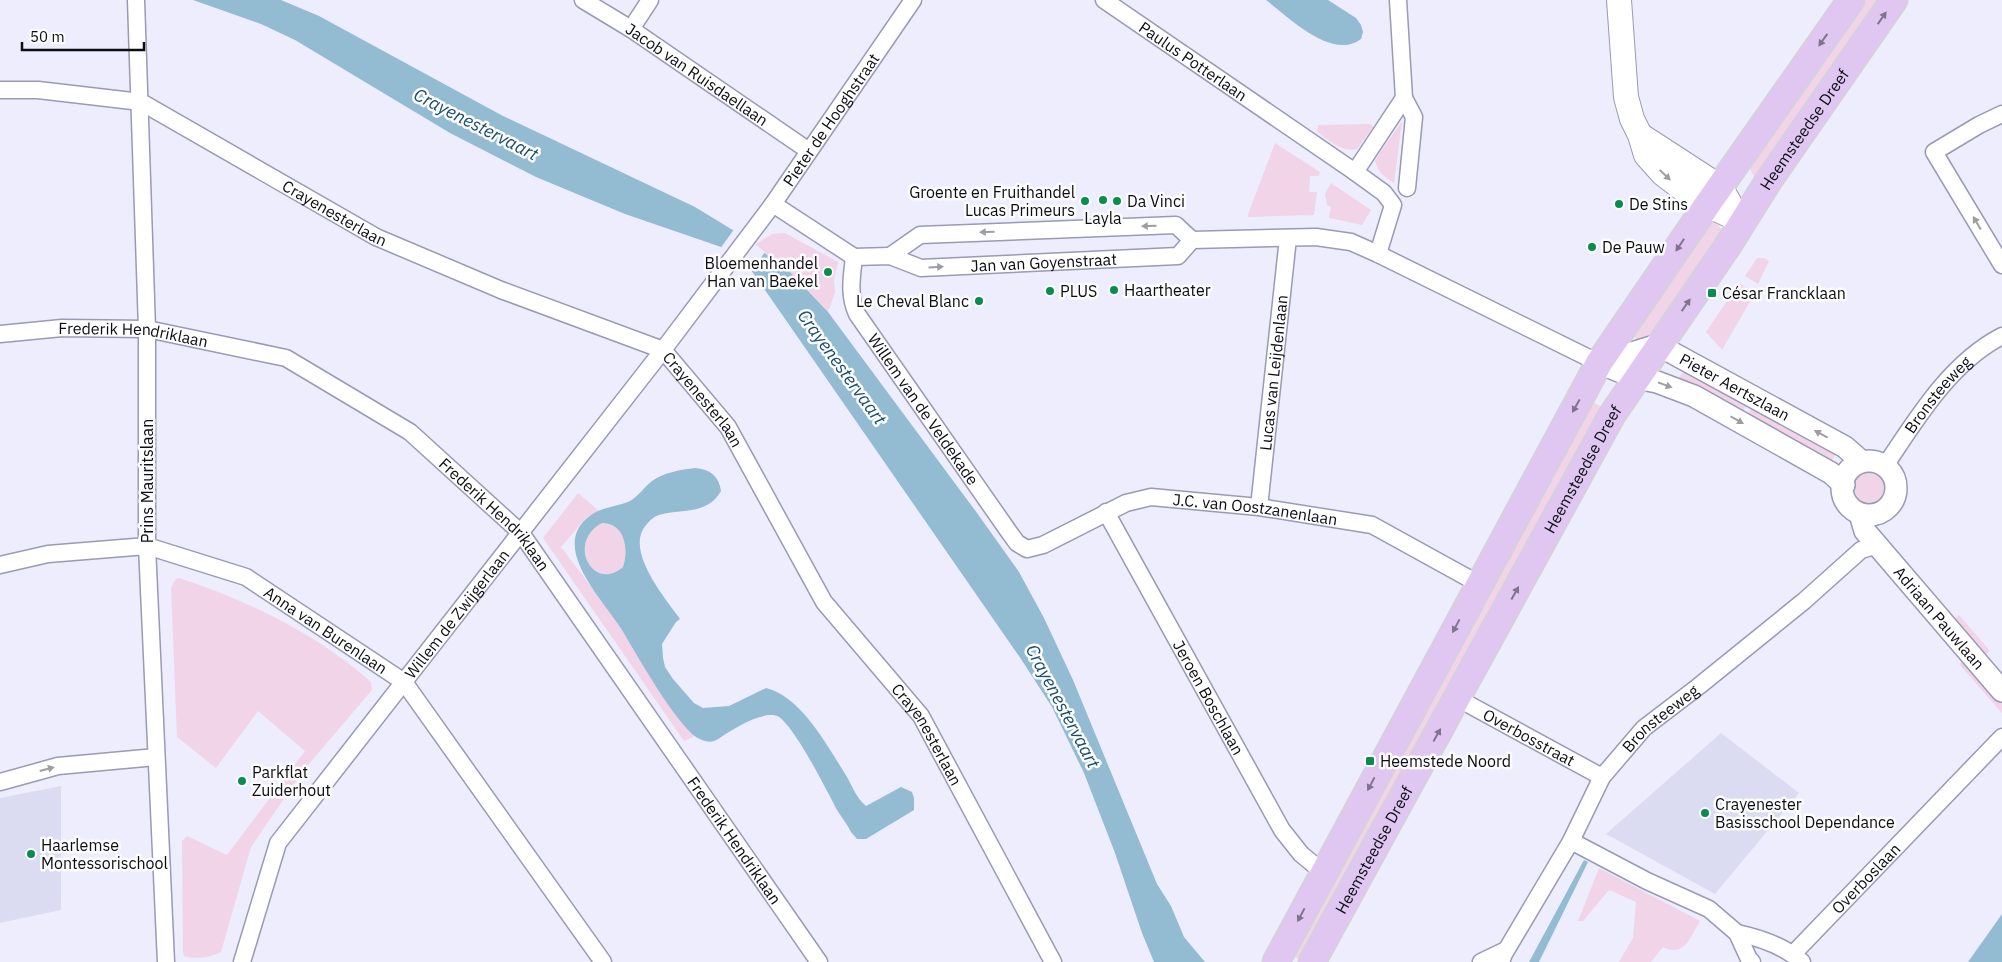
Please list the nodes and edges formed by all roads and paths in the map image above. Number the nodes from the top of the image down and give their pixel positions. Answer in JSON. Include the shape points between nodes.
{"nodes":[{"id":1,"x":136,"y":0,"type":"edge"},
{"id":2,"x":583,"y":0,"type":"edge"},
{"id":3,"x":650,"y":0,"type":"edge"},
{"id":4,"x":913,"y":0,"type":"edge"},
{"id":5,"x":1104,"y":0,"type":"edge"},
{"id":6,"x":1398,"y":0,"type":"edge"},
{"id":7,"x":1618,"y":0,"type":"edge"},
{"id":8,"x":1851,"y":0,"type":"edge"},
{"id":9,"x":1894,"y":0,"type":"edge"},
{"id":10,"x":631,"y":29,"type":"junction"},
{"id":11,"x":0,"y":90,"type":"edge"},
{"id":12,"x":1404,"y":98,"type":"junction"},
{"id":13,"x":141,"y":102,"type":"junction"},
{"id":14,"x":2002,"y":114,"type":"edge"},
{"id":15,"x":809,"y":151,"type":"junction"},
{"id":16,"x":1355,"y":172,"type":"junction"},
{"id":17,"x":1407,"y":188,"type":"dead end"},
{"id":18,"x":1713,"y":196,"type":"junction"},
{"id":19,"x":773,"y":204,"type":"junction"},
{"id":20,"x":1742,"y":221,"type":"junction"},
{"id":21,"x":747,"y":238,"type":"joint"},
{"id":22,"x":1288,"y":238,"type":"junction"},
{"id":23,"x":1197,"y":240,"type":"junction"},
{"id":24,"x":1378,"y":254,"type":"junction"},
{"id":25,"x":890,"y":256,"type":"junction"},
{"id":26,"x":854,"y":257,"type":"junction"},
{"id":27,"x":2002,"y":264,"type":"edge"},
{"id":28,"x":147,"y":329,"type":"junction"},
{"id":29,"x":0,"y":334,"type":"edge"},
{"id":30,"x":2002,"y":336,"type":"edge"},
{"id":31,"x":1658,"y":345,"type":"junction"},
{"id":32,"x":663,"y":350,"type":"junction"},
{"id":33,"x":1599,"y":363,"type":"junction"},
{"id":34,"x":1636,"y":378,"type":"junction"},
{"id":35,"x":1861,"y":461,"type":"junction"},
{"id":36,"x":1886,"y":466,"type":"junction"},
{"id":37,"x":1844,"y":485,"type":"junction"},
{"id":38,"x":1259,"y":507,"type":"junction"},
{"id":39,"x":1106,"y":512,"type":"junction"},
{"id":40,"x":1871,"y":513,"type":"junction"},
{"id":41,"x":521,"y":532,"type":"junction"},
{"id":42,"x":1878,"y":545,"type":"junction"},
{"id":43,"x":147,"y":546,"type":"junction"},
{"id":44,"x":1027,"y":549,"type":"joint"},
{"id":45,"x":0,"y":566,"type":"edge"},
{"id":46,"x":1479,"y":584,"type":"junction"},
{"id":47,"x":404,"y":682,"type":"junction"},
{"id":48,"x":2002,"y":691,"type":"edge"},
{"id":49,"x":1458,"y":698,"type":"junction"},
{"id":50,"x":2002,"y":737,"type":"edge"},
{"id":51,"x":156,"y":757,"type":"junction"},
{"id":52,"x":1602,"y":777,"type":"junction"},
{"id":53,"x":0,"y":782,"type":"edge"},
{"id":54,"x":1571,"y":841,"type":"junction"},
{"id":55,"x":1324,"y":872,"type":"junction"},
{"id":56,"x":1737,"y":933,"type":"junction"},
{"id":57,"x":1504,"y":956,"type":"edge"},
{"id":58,"x":1797,"y":958,"type":"edge"},
{"id":59,"x":1750,"y":961,"type":"edge"},
{"id":60,"x":166,"y":962,"type":"edge"},
{"id":61,"x":242,"y":962,"type":"edge"},
{"id":62,"x":603,"y":962,"type":"edge"},
{"id":63,"x":819,"y":962,"type":"edge"},
{"id":64,"x":1054,"y":962,"type":"edge"},
{"id":65,"x":1276,"y":962,"type":"edge"},
{"id":66,"x":1312,"y":962,"type":"edge"},
{"id":67,"x":1481,"y":962,"type":"edge"}],
"edges":[{"from":1,"to":13,"type":"street","name":"Prins Mauritslaan"},
{"from":2,"to":10,"type":"street","name":"Jacob van Ruisdaellaan"},
{"from":3,"to":10,"type":"street"},
{"from":4,"to":15,"type":"street","name":"Pieter de Hooghstraat"},
{"from":5,"to":16,"type":"street","name":"Paulus Potterlaan"},
{"from":6,"to":12,"type":"street"},
{"from":7,"to":18,"type":"main road","via":[[1626,97],[1646,155],[1680,187]]},
{"from":8,"to":18,"type":"main road","name":"Heemsteedse Dreef","one_way":true},
{"from":20,"to":9,"type":"main road","name":"Heemsteedse Dreef","one_way":true},
{"from":10,"to":15,"type":"street","name":"Jacob van Ruisdaellaan"},
{"from":11,"to":13,"type":"street","name":"Crayenesterlaan","via":[[38,90]]},
{"from":12,"to":16,"type":"street"},
{"from":12,"to":17,"type":"street","via":[[1414,118]]},
{"from":13,"to":28,"type":"street","name":"Prins Mauritslaan"},
{"from":13,"to":32,"type":"street","name":"Crayenesterlaan","via":[[376,237],[501,290]]},
{"from":27,"to":14,"type":"street","one_way":true,"via":[[1934,152]]},
{"from":15,"to":19,"type":"street","name":"Pieter de Hooghstraat"},
{"from":16,"to":24,"type":"street","name":"Paulus Potterlaan","via":[[1384,193],[1392,205]]},
{"from":18,"to":20,"type":"main road"},
{"from":18,"to":33,"type":"main road","name":"Heemsteedse Dreef","one_way":true},
{"from":19,"to":21,"type":"street","name":"Pieter de Hooghstraat"},
{"from":19,"to":26,"type":"street"},
{"from":31,"to":20,"type":"main road","name":"Heemsteedse Dreef","one_way":true},
{"from":21,"to":32,"type":"street","name":"Willem de Zwijgerlaan"},
{"from":22,"to":23,"type":"street","name":"Pieter Aertszlaan"},
{"from":22,"to":24,"type":"street","name":"Pieter Aertszlaan","via":[[1316,237],[1351,242]]},
{"from":22,"to":38,"type":"street","name":"Lucas van Leijdenlaan"},
{"from":25,"to":23,"type":"street","name":"Jan van Goyenstraat","one_way":true,"via":[[921,268],[1178,256]]},
{"from":23,"to":25,"type":"street","name":"Jan van Goyenstraat","one_way":true,"via":[[1176,225],[920,234]]},
{"from":24,"to":33,"type":"street","name":"Pieter Aertszlaan"},
{"from":25,"to":26,"type":"street","name":"Jan van Goyenstraat"},
{"from":26,"to":44,"type":"street","name":"Willem van de Veldekade","via":[[851,291],[857,314],[1016,543]]},
{"from":28,"to":29,"type":"street","name":"Frederik Hendriklaan","via":[[62,328]]},
{"from":28,"to":41,"type":"street","name":"Frederik Hendriklaan","via":[[286,358],[410,432]]},
{"from":28,"to":43,"type":"street","name":"Prins Mauritslaan"},
{"from":30,"to":36,"type":"street","name":"Bronsteeweg","via":[[1954,373],[1918,417]]},
{"from":31,"to":33,"type":"street"},
{"from":31,"to":34,"type":"main road","name":"Heemsteedse Dreef"},
{"from":35,"to":31,"type":"street","name":"Pieter Aertszlaan","one_way":true,"via":[[1846,447]]},
{"from":32,"to":41,"type":"street","name":"Willem de Zwijgerlaan"},
{"from":32,"to":64,"type":"street","name":"Crayenesterlaan","via":[[728,427],[824,602],[921,716]]},
{"from":33,"to":34,"type":"street","name":"Pieter Aertszlaan"},
{"from":33,"to":46,"type":"main road","name":"Heemsteedse Dreef","one_way":true},
{"from":34,"to":37,"type":"street","name":"Pieter Aertszlaan","one_way":true,"via":[[1694,396],[1831,473]]},
{"from":49,"to":34,"type":"main road","name":"Heemsteedse Dreef","one_way":true,"via":[[1612,415]]},
{"from":35,"to":36,"type":"street","via":[[1873,460]]},
{"from":35,"to":37,"type":"street","via":[[1846,473]]},
{"from":36,"to":40,"type":"street","via":[[1894,476],[1896,491],[1892,503]]},
{"from":37,"to":40,"type":"street","via":[[1847,503]]},
{"from":38,"to":39,"type":"street","name":"J.C. van Oostzanenlaan","via":[[1151,497]]},
{"from":38,"to":46,"type":"street","name":"J.C. van Oostzanenlaan","via":[[1372,525]]},
{"from":39,"to":44,"type":"street","name":"J.C. van Oostzanenlaan","via":[[1043,545]]},
{"from":39,"to":55,"type":"street","name":"Jeroen Boschlaan","via":[[1282,830],[1301,854]]},
{"from":40,"to":42,"type":"street","name":"Adriaan Pauwlaan","via":[[1865,531]]},
{"from":41,"to":47,"type":"street","name":"Willem de Zwijgerlaan"},
{"from":41,"to":63,"type":"street","name":"Frederik Hendriklaan"},
{"from":42,"to":48,"type":"street","name":"Adriaan Pauwlaan"},
{"from":42,"to":52,"type":"street","name":"Bronsteeweg","via":[[1861,550],[1804,601],[1644,728]]},
{"from":43,"to":45,"type":"street","name":"Anna van Burenlaan","via":[[48,554]]},
{"from":43,"to":47,"type":"street","name":"Anna van Burenlaan","via":[[246,577]]},
{"from":43,"to":51,"type":"street","name":"Prins Mauritslaan"},
{"from":46,"to":55,"type":"main road","name":"Heemsteedse Dreef","one_way":true},
{"from":47,"to":61,"type":"street","name":"Willem de Zwijgerlaan","via":[[278,843]]},
{"from":47,"to":62,"type":"street","name":"Anna van Burenlaan"},
{"from":49,"to":52,"type":"street","name":"Overbosstraat"},
{"from":66,"to":49,"type":"main road","name":"Heemsteedse Dreef","one_way":true},
{"from":50,"to":58,"type":"street","name":"Overboslaan"},
{"from":53,"to":51,"type":"street","one_way":true,"via":[[58,766]]},
{"from":51,"to":60,"type":"street","name":"Prins Mauritslaan"},
{"from":52,"to":54,"type":"street","name":"Bronsteeweg"},
{"from":54,"to":56,"type":"street","name":"Overboslaan","via":[[1709,909]]},
{"from":54,"to":57,"type":"street","name":"Bronsteeweg"},
{"from":55,"to":65,"type":"main road","name":"Heemsteedse Dreef","one_way":true},
{"from":56,"to":58,"type":"street","name":"Overboslaan","via":[[1759,938]]},
{"from":56,"to":59,"type":"street","name":"Overboslaan"},
{"from":57,"to":67,"type":"street","name":"Bronsteeweg"}]}
